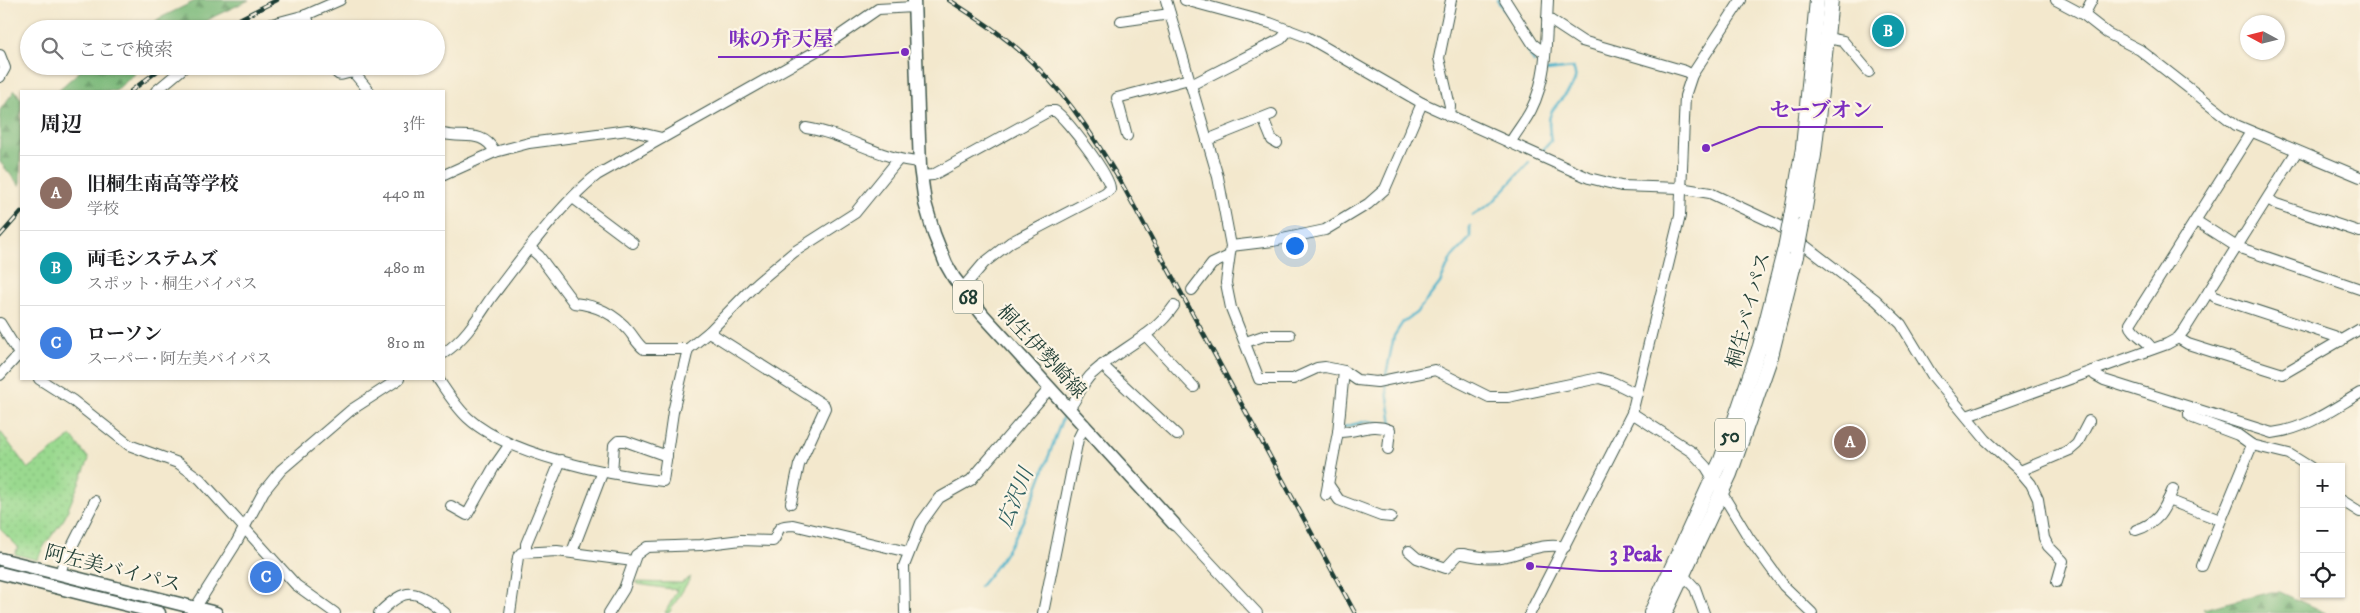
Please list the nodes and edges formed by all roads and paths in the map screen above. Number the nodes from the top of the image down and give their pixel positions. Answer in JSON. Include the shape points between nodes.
{"nodes":[{"id":1,"x":340,"y":0,"type":"edge"},
{"id":2,"x":1166,"y":0,"type":"edge"},
{"id":3,"x":1185,"y":0,"type":"edge"},
{"id":4,"x":1450,"y":0,"type":"edge"},
{"id":5,"x":1505,"y":0,"type":"edge"},
{"id":6,"x":1548,"y":0,"type":"edge"},
{"id":7,"x":1741,"y":0,"type":"edge"},
{"id":8,"x":1817,"y":0,"type":"edge"},
{"id":9,"x":1830,"y":0,"type":"edge"},
{"id":10,"x":2056,"y":0,"type":"edge"},
{"id":11,"x":2092,"y":0,"type":"edge"},
{"id":12,"x":914,"y":3,"type":"edge"},
{"id":13,"x":1170,"y":14,"type":"junction"},
{"id":14,"x":2084,"y":15,"type":"junction"},
{"id":15,"x":306,"y":16,"type":"junction"},
{"id":16,"x":1547,"y":18,"type":"junction"},
{"id":17,"x":289,"y":20,"type":"edge"},
{"id":18,"x":308,"y":20,"type":"edge"},
{"id":19,"x":1121,"y":21,"type":"dead end"},
{"id":20,"x":1289,"y":30,"type":"junction"},
{"id":21,"x":1827,"y":38,"type":"junction"},
{"id":22,"x":1545,"y":53,"type":"junction"},
{"id":23,"x":0,"y":55,"type":"edge"},
{"id":24,"x":1869,"y":72,"type":"dead end"},
{"id":25,"x":175,"y":75,"type":"edge"},
{"id":26,"x":356,"y":75,"type":"edge"},
{"id":27,"x":1692,"y":75,"type":"junction"},
{"id":28,"x":0,"y":77,"type":"edge"},
{"id":29,"x":1190,"y":82,"type":"junction"},
{"id":30,"x":157,"y":90,"type":"edge"},
{"id":31,"x":368,"y":90,"type":"edge"},
{"id":32,"x":1422,"y":103,"type":"junction"},
{"id":33,"x":1449,"y":116,"type":"junction"},
{"id":34,"x":806,"y":128,"type":"dead end"},
{"id":35,"x":2251,"y":132,"type":"junction"},
{"id":36,"x":445,"y":134,"type":"edge"},
{"id":37,"x":1127,"y":136,"type":"dead end"},
{"id":38,"x":662,"y":138,"type":"junction"},
{"id":39,"x":1207,"y":140,"type":"junction"},
{"id":40,"x":1277,"y":143,"type":"dead end"},
{"id":41,"x":1510,"y":143,"type":"junction"},
{"id":42,"x":2297,"y":151,"type":"junction"},
{"id":43,"x":495,"y":152,"type":"junction"},
{"id":44,"x":898,"y":160,"type":"junction"},
{"id":45,"x":920,"y":162,"type":"junction"},
{"id":46,"x":445,"y":175,"type":"edge"},
{"id":47,"x":921,"y":176,"type":"junction"},
{"id":48,"x":2360,"y":177,"type":"edge"},
{"id":49,"x":1680,"y":188,"type":"junction"},
{"id":50,"x":573,"y":198,"type":"junction"},
{"id":51,"x":2268,"y":199,"type":"junction"},
{"id":52,"x":1797,"y":221,"type":"junction"},
{"id":53,"x":2196,"y":222,"type":"junction"},
{"id":54,"x":2360,"y":232,"type":"edge"},
{"id":55,"x":633,"y":243,"type":"dead end"},
{"id":56,"x":2237,"y":247,"type":"junction"},
{"id":57,"x":530,"y":248,"type":"junction"},
{"id":58,"x":1230,"y":251,"type":"junction"},
{"id":59,"x":1791,"y":252,"type":"junction"},
{"id":60,"x":962,"y":289,"type":"junction"},
{"id":61,"x":2360,"y":289,"type":"edge"},
{"id":62,"x":1192,"y":290,"type":"dead end"},
{"id":63,"x":2209,"y":291,"type":"junction"},
{"id":64,"x":1174,"y":306,"type":"dead end"},
{"id":65,"x":0,"y":323,"type":"edge"},
{"id":66,"x":2360,"y":329,"type":"edge"},
{"id":67,"x":709,"y":332,"type":"junction"},
{"id":68,"x":1145,"y":335,"type":"junction"},
{"id":69,"x":1290,"y":335,"type":"dead end"},
{"id":70,"x":2178,"y":338,"type":"junction"},
{"id":71,"x":2341,"y":341,"type":"junction"},
{"id":72,"x":1246,"y":342,"type":"junction"},
{"id":73,"x":688,"y":349,"type":"junction"},
{"id":74,"x":2152,"y":349,"type":"junction"},
{"id":75,"x":20,"y":353,"type":"edge"},
{"id":76,"x":445,"y":353,"type":"edge"},
{"id":77,"x":20,"y":355,"type":"edge"},
{"id":78,"x":1102,"y":365,"type":"junction"},
{"id":79,"x":1344,"y":371,"type":"junction"},
{"id":80,"x":2092,"y":371,"type":"junction"},
{"id":81,"x":0,"y":375,"type":"edge"},
{"id":82,"x":41,"y":380,"type":"edge"},
{"id":83,"x":397,"y":380,"type":"edge"},
{"id":84,"x":439,"y":380,"type":"edge"},
{"id":85,"x":1194,"y":387,"type":"dead end"},
{"id":86,"x":1050,"y":388,"type":"junction"},
{"id":87,"x":2360,"y":393,"type":"edge"},
{"id":88,"x":1638,"y":394,"type":"junction"},
{"id":89,"x":2189,"y":407,"type":"junction"},
{"id":90,"x":1069,"y":408,"type":"junction"},
{"id":91,"x":1632,"y":414,"type":"junction"},
{"id":92,"x":1967,"y":416,"type":"junction"},
{"id":93,"x":2090,"y":421,"type":"dead end"},
{"id":94,"x":1085,"y":426,"type":"junction"},
{"id":95,"x":1338,"y":432,"type":"junction"},
{"id":96,"x":1177,"y":435,"type":"dead end"},
{"id":97,"x":510,"y":444,"type":"junction"},
{"id":98,"x":2252,"y":445,"type":"junction"},
{"id":99,"x":1388,"y":449,"type":"dead end"},
{"id":100,"x":667,"y":456,"type":"junction"},
{"id":101,"x":561,"y":460,"type":"junction"},
{"id":102,"x":2304,"y":463,"type":"edge"},
{"id":103,"x":2020,"y":471,"type":"junction"},
{"id":104,"x":608,"y":472,"type":"junction"},
{"id":105,"x":1714,"y":478,"type":"junction"},
{"id":106,"x":1328,"y":484,"type":"junction"},
{"id":107,"x":2173,"y":489,"type":"dead end"},
{"id":108,"x":1721,"y":493,"type":"junction"},
{"id":109,"x":1326,"y":494,"type":"dead end"},
{"id":110,"x":2168,"y":500,"type":"junction"},
{"id":111,"x":95,"y":501,"type":"dead end"},
{"id":112,"x":791,"y":502,"type":"dead end"},
{"id":113,"x":2345,"y":503,"type":"edge"},
{"id":114,"x":451,"y":506,"type":"dead end"},
{"id":115,"x":2360,"y":512,"type":"edge"},
{"id":116,"x":1391,"y":517,"type":"dead end"},
{"id":117,"x":2220,"y":520,"type":"junction"},
{"id":118,"x":1174,"y":524,"type":"joint"},
{"id":119,"x":245,"y":528,"type":"junction"},
{"id":120,"x":2136,"y":530,"type":"dead end"},
{"id":121,"x":1565,"y":547,"type":"junction"},
{"id":122,"x":1409,"y":551,"type":"dead end"},
{"id":123,"x":526,"y":552,"type":"junction"},
{"id":124,"x":572,"y":552,"type":"junction"},
{"id":125,"x":908,"y":552,"type":"junction"},
{"id":126,"x":0,"y":559,"type":"edge"},
{"id":127,"x":633,"y":561,"type":"junction"},
{"id":128,"x":2202,"y":566,"type":"dead end"},
{"id":129,"x":0,"y":573,"type":"edge"},
{"id":130,"x":60,"y":574,"type":"junction"},
{"id":131,"x":1684,"y":576,"type":"junction"},
{"id":132,"x":2057,"y":582,"type":"dead end"},
{"id":133,"x":194,"y":610,"type":"edge"},
{"id":134,"x":160,"y":613,"type":"edge"},
{"id":135,"x":216,"y":613,"type":"edge"},
{"id":136,"x":335,"y":613,"type":"edge"},
{"id":137,"x":379,"y":613,"type":"edge"},
{"id":138,"x":445,"y":613,"type":"edge"},
{"id":139,"x":510,"y":613,"type":"edge"},
{"id":140,"x":609,"y":613,"type":"edge"},
{"id":141,"x":905,"y":613,"type":"edge"},
{"id":142,"x":1043,"y":613,"type":"edge"},
{"id":143,"x":1257,"y":613,"type":"edge"},
{"id":144,"x":1530,"y":613,"type":"edge"},
{"id":145,"x":1651,"y":613,"type":"edge"},
{"id":146,"x":1666,"y":613,"type":"edge"},
{"id":147,"x":1704,"y":613,"type":"edge"},
{"id":148,"x":1812,"y":613,"type":"edge"}],
"edges":[{"from":1,"to":15,"type":"street"},
{"from":2,"to":13,"type":"street"},
{"from":3,"to":20,"type":"street"},
{"from":4,"to":33,"type":"street","via":[[1439,58],[1450,106]]},
{"from":5,"to":22,"type":"street","via":[[1533,44]]},
{"from":6,"to":16,"type":"street"},
{"from":7,"to":27,"type":"street"},
{"from":8,"to":52,"type":"highway","name":"桐生バイパス","number":"50"},
{"from":9,"to":21,"type":"highway","name":"桐生バイパス","number":"50"},
{"from":10,"to":14,"type":"street"},
{"from":11,"to":14,"type":"street"},
{"from":12,"to":38,"type":"street","via":[[878,9],[820,49]]},
{"from":12,"to":45,"type":"main road","name":"桐生伊勢崎線","number":"68"},
{"from":13,"to":19,"type":"street"},
{"from":13,"to":29,"type":"street"},
{"from":14,"to":35,"type":"street","via":[[2107,33],[2140,50],[2228,120]]},
{"from":15,"to":17,"type":"street"},
{"from":15,"to":18,"type":"street"},
{"from":16,"to":22,"type":"street"},
{"from":16,"to":27,"type":"street","via":[[1582,41]]},
{"from":20,"to":29,"type":"street","via":[[1281,39]]},
{"from":20,"to":32,"type":"street","via":[[1320,44]]},
{"from":21,"to":24,"type":"street","via":[[1843,41]]},
{"from":21,"to":52,"type":"highway","name":"桐生バイパス","number":"50","via":[[1814,155]]},
{"from":22,"to":41,"type":"street","via":[[1535,100]]},
{"from":23,"to":28,"type":"street","via":[[5,68]]},
{"from":25,"to":30,"type":"street"},
{"from":26,"to":31,"type":"street"},
{"from":27,"to":49,"type":"street","via":[[1684,106]]},
{"from":29,"to":37,"type":"street","via":[[1116,98]]},
{"from":29,"to":39,"type":"street"},
{"from":32,"to":33,"type":"street"},
{"from":32,"to":58,"type":"street","via":[[1386,189],[1368,204],[1325,230]]},
{"from":33,"to":41,"type":"street"},
{"from":34,"to":44,"type":"street","via":[[826,131]]},
{"from":35,"to":42,"type":"street"},
{"from":35,"to":53,"type":"street"},
{"from":36,"to":43,"type":"street","via":[[480,138]]},
{"from":38,"to":43,"type":"street","via":[[640,132],[617,131],[529,143]]},
{"from":38,"to":50,"type":"street","via":[[611,166]]},
{"from":39,"to":40,"type":"street","via":[[1267,116],[1272,140]]},
{"from":39,"to":58,"type":"street","via":[[1218,177]]},
{"from":41,"to":49,"type":"street","via":[[1600,182]]},
{"from":42,"to":48,"type":"street"},
{"from":42,"to":51,"type":"street"},
{"from":43,"to":46,"type":"street"},
{"from":44,"to":45,"type":"street"},
{"from":44,"to":67,"type":"street","via":[[855,213],[794,252],[756,284]]},
{"from":45,"to":47,"type":"main road","name":"桐生伊勢崎線","number":"68"},
{"from":47,"to":60,"type":"main road","name":"桐生伊勢崎線","number":"68","via":[[934,234],[946,264]]},
{"from":47,"to":60,"type":"street","via":[[933,175],[1055,111],[1110,184],[1105,193],[1010,242]]},
{"from":49,"to":88,"type":"street","via":[[1678,225]]},
{"from":49,"to":92,"type":"street","via":[[1716,195],[1778,225],[1876,300],[1907,332],[1924,365]]},
{"from":50,"to":55,"type":"street"},
{"from":50,"to":57,"type":"street"},
{"from":51,"to":54,"type":"street"},
{"from":51,"to":56,"type":"street"},
{"from":52,"to":59,"type":"highway","name":"桐生バイパス","number":"50","bridge":true},
{"from":53,"to":56,"type":"street"},
{"from":53,"to":74,"type":"street","via":[[2130,324]]},
{"from":56,"to":61,"type":"street"},
{"from":56,"to":63,"type":"street"},
{"from":57,"to":73,"type":"street","via":[[574,303],[611,314],[644,349]]},
{"from":57,"to":76,"type":"street","via":[[466,334]]},
{"from":58,"to":62,"type":"street","via":[[1212,264]]},
{"from":58,"to":72,"type":"street","via":[[1228,293]]},
{"from":59,"to":105,"type":"highway","name":"桐生バイパス","number":"50"},
{"from":59,"to":108,"type":"highway","name":"桐生バイパス","number":"50","via":[[1771,356]]},
{"from":60,"to":86,"type":"main road","name":"桐生伊勢崎線","number":"68"},
{"from":63,"to":70,"type":"street"},
{"from":63,"to":71,"type":"street","via":[[2215,297]]},
{"from":64,"to":68,"type":"street"},
{"from":65,"to":75,"type":"street"},
{"from":66,"to":71,"type":"street"},
{"from":67,"to":73,"type":"street"},
{"from":67,"to":112,"type":"street","via":[[824,405],[800,465]]},
{"from":68,"to":78,"type":"street"},
{"from":68,"to":85,"type":"street"},
{"from":69,"to":72,"type":"street","via":[[1266,335]]},
{"from":70,"to":71,"type":"street","via":[[2283,374]]},
{"from":70,"to":74,"type":"street"},
{"from":72,"to":79,"type":"street","via":[[1259,379],[1293,378],[1318,368]]},
{"from":73,"to":100,"type":"street"},
{"from":74,"to":80,"type":"street"},
{"from":77,"to":81,"type":"street"},
{"from":78,"to":90,"type":"street","via":[[1088,377]]},
{"from":78,"to":96,"type":"street"},
{"from":79,"to":88,"type":"street","via":[[1357,380],[1377,382],[1435,370],[1489,397],[1508,397],[1599,378]]},
{"from":79,"to":95,"type":"street"},
{"from":80,"to":89,"type":"street","via":[[2104,380]]},
{"from":80,"to":92,"type":"street"},
{"from":82,"to":119,"type":"street","via":[[129,445],[178,464],[200,479]]},
{"from":83,"to":119,"type":"street","via":[[351,410],[281,470],[264,491]]},
{"from":84,"to":97,"type":"street","via":[[468,418]]},
{"from":86,"to":90,"type":"main road","name":"桐生伊勢崎線","number":"68"},
{"from":86,"to":125,"type":"street","via":[[971,480],[939,498],[921,523]]},
{"from":87,"to":89,"type":"street","via":[[2307,425],[2272,432]]},
{"from":88,"to":91,"type":"street"},
{"from":89,"to":98,"type":"street","via":[[2189,415],[2193,418],[2238,434]]},
{"from":90,"to":94,"type":"main road","name":"桐生伊勢崎線","number":"68"},
{"from":91,"to":105,"type":"street","via":[[1692,452]]},
{"from":91,"to":121,"type":"street"},
{"from":92,"to":103,"type":"street","via":[[1986,440]]},
{"from":93,"to":103,"type":"street","via":[[2070,450]]},
{"from":94,"to":118,"type":"main road","name":"桐生伊勢崎線","number":"68"},
{"from":94,"to":142,"type":"street","via":[[1078,439]]},
{"from":95,"to":99,"type":"street","via":[[1372,426],[1390,430]]},
{"from":95,"to":106,"type":"street"},
{"from":97,"to":101,"type":"street"},
{"from":97,"to":114,"type":"street","via":[[467,515]]},
{"from":98,"to":102,"type":"street","via":[[2289,454]]},
{"from":98,"to":117,"type":"street"},
{"from":100,"to":104,"type":"street","via":[[663,481]]},
{"from":100,"to":104,"type":"street","via":[[618,441],[614,445]]},
{"from":101,"to":104,"type":"street"},
{"from":101,"to":123,"type":"street","via":[[526,544]]},
{"from":103,"to":132,"type":"street","via":[[2038,499],[2046,542],[2063,561]]},
{"from":104,"to":124,"type":"street"},
{"from":105,"to":108,"type":"street"},
{"from":105,"to":145,"type":"highway","name":"桐生バイパス","number":"50"},
{"from":106,"to":109,"type":"street"},
{"from":106,"to":116,"type":"street","via":[[1339,500]]},
{"from":107,"to":110,"type":"street"},
{"from":108,"to":131,"type":"highway","name":"桐生バイパス","number":"50"},
{"from":108,"to":148,"type":"street","via":[[1784,586]]},
{"from":110,"to":117,"type":"street"},
{"from":110,"to":120,"type":"street","via":[[2153,524]]},
{"from":111,"to":130,"type":"street"},
{"from":113,"to":115,"type":"street"},
{"from":117,"to":128,"type":"street"},
{"from":118,"to":143,"type":"street"},
{"from":119,"to":133,"type":"street"},
{"from":119,"to":136,"type":"street","via":[[296,585]]},
{"from":121,"to":122,"type":"street","via":[[1530,548],[1492,558],[1459,554],[1446,568],[1417,558]]},
{"from":121,"to":144,"type":"street"},
{"from":123,"to":124,"type":"street"},
{"from":123,"to":139,"type":"street","via":[[518,557]]},
{"from":124,"to":127,"type":"street"},
{"from":125,"to":127,"type":"street","via":[[784,525],[778,528],[773,541],[650,546],[640,551]]},
{"from":125,"to":141,"type":"street","via":[[904,566]]},
{"from":126,"to":130,"type":"main road","name":"阿左美バイパス"},
{"from":127,"to":140,"type":"street","via":[[624,589]]},
{"from":129,"to":134,"type":"main road","name":"阿左美バイパス"},
{"from":130,"to":133,"type":"main road","name":"阿左美バイパス"},
{"from":131,"to":146,"type":"highway","name":"桐生バイパス","number":"50"},
{"from":131,"to":147,"type":"street","via":[[1695,588]]},
{"from":133,"to":135,"type":"main road","name":"阿左美バイパス"},
{"from":137,"to":138,"type":"street","via":[[396,599],[412,593]]}]}
